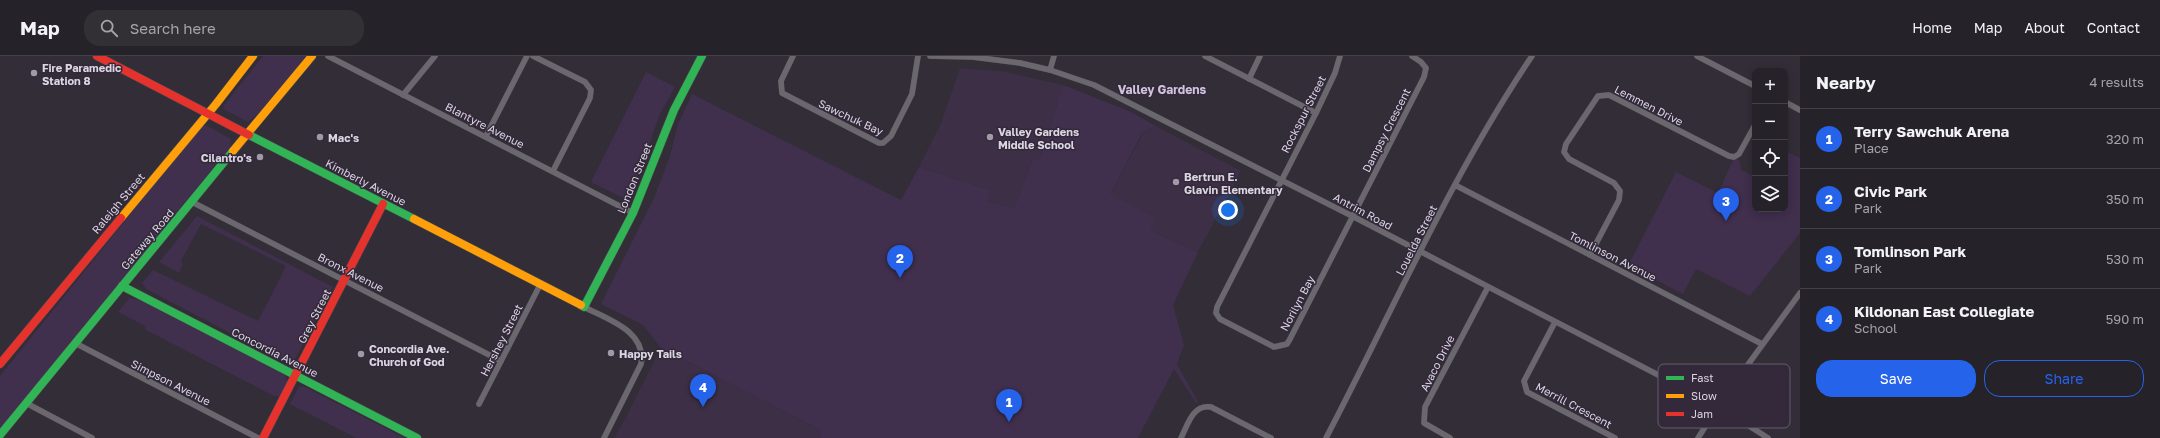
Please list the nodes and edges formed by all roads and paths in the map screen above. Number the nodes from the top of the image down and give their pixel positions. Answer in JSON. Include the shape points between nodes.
{"nodes":[{"id":1,"x":97,"y":56,"type":"edge"},
{"id":2,"x":253,"y":56,"type":"edge"},
{"id":3,"x":312,"y":56,"type":"edge"},
{"id":4,"x":328,"y":56,"type":"edge"},
{"id":5,"x":435,"y":56,"type":"edge"},
{"id":6,"x":527,"y":56,"type":"edge"},
{"id":7,"x":533,"y":56,"type":"edge"},
{"id":8,"x":702,"y":56,"type":"edge"},
{"id":9,"x":793,"y":56,"type":"edge"},
{"id":10,"x":918,"y":56,"type":"edge"},
{"id":11,"x":930,"y":56,"type":"edge"},
{"id":12,"x":1054,"y":56,"type":"edge"},
{"id":13,"x":1205,"y":56,"type":"edge"},
{"id":14,"x":1260,"y":56,"type":"edge"},
{"id":15,"x":1340,"y":56,"type":"edge"},
{"id":16,"x":1412,"y":56,"type":"edge"},
{"id":17,"x":1532,"y":56,"type":"edge"},
{"id":18,"x":1697,"y":56,"type":"edge"},
{"id":19,"x":1050,"y":70,"type":"junction"},
{"id":20,"x":1249,"y":79,"type":"junction"},
{"id":21,"x":1752,"y":84,"type":"edge"},
{"id":22,"x":403,"y":95,"type":"junction"},
{"id":23,"x":1788,"y":104,"type":"edge"},
{"id":24,"x":1800,"y":110,"type":"edge"},
{"id":25,"x":1316,"y":113,"type":"junction"},
{"id":26,"x":207,"y":114,"type":"junction"},
{"id":27,"x":1752,"y":130,"type":"edge"},
{"id":28,"x":248,"y":134,"type":"junction"},
{"id":29,"x":486,"y":136,"type":"junction"},
{"id":30,"x":553,"y":171,"type":"junction"},
{"id":31,"x":1281,"y":180,"type":"junction"},
{"id":32,"x":1455,"y":185,"type":"junction"},
{"id":33,"x":192,"y":202,"type":"junction"},
{"id":34,"x":383,"y":204,"type":"junction"},
{"id":35,"x":633,"y":213,"type":"junction"},
{"id":36,"x":1354,"y":217,"type":"junction"},
{"id":37,"x":1420,"y":252,"type":"junction"},
{"id":38,"x":1590,"y":255,"type":"junction"},
{"id":39,"x":344,"y":280,"type":"junction"},
{"id":40,"x":540,"y":285,"type":"junction"},
{"id":41,"x":122,"y":286,"type":"junction"},
{"id":42,"x":1488,"y":287,"type":"junction"},
{"id":43,"x":1800,"y":292,"type":"edge"},
{"id":44,"x":584,"y":307,"type":"junction"},
{"id":45,"x":1555,"y":322,"type":"junction"},
{"id":46,"x":75,"y":343,"type":"junction"},
{"id":47,"x":1762,"y":344,"type":"junction"},
{"id":48,"x":501,"y":361,"type":"junction"},
{"id":49,"x":0,"y":364,"type":"edge"},
{"id":50,"x":1748,"y":364,"type":"edge"},
{"id":51,"x":1658,"y":375,"type":"edge"},
{"id":52,"x":296,"y":376,"type":"junction"},
{"id":53,"x":26,"y":403,"type":"junction"},
{"id":54,"x":479,"y":404,"type":"dead end"},
{"id":55,"x":1704,"y":428,"type":"edge"},
{"id":56,"x":1752,"y":428,"type":"edge"},
{"id":57,"x":0,"y":435,"type":"edge"},
{"id":58,"x":92,"y":438,"type":"edge"},
{"id":59,"x":258,"y":438,"type":"edge"},
{"id":60,"x":263,"y":438,"type":"edge"},
{"id":61,"x":417,"y":438,"type":"edge"},
{"id":62,"x":604,"y":438,"type":"edge"},
{"id":63,"x":1181,"y":438,"type":"edge"},
{"id":64,"x":1271,"y":438,"type":"edge"},
{"id":65,"x":1326,"y":438,"type":"edge"},
{"id":66,"x":1450,"y":438,"type":"edge"},
{"id":67,"x":1615,"y":438,"type":"edge"},
{"id":68,"x":1698,"y":438,"type":"edge"},
{"id":69,"x":1768,"y":438,"type":"edge"}],
"edges":[{"from":1,"to":26,"type":"street","name":"Kimberly Avenue"},
{"from":2,"to":26,"type":"street","name":"Raleigh Street"},
{"from":3,"to":28,"type":"street","name":"Gateway Road"},
{"from":4,"to":22,"type":"street","name":"Blantyre Avenue"},
{"from":5,"to":22,"type":"street"},
{"from":6,"to":29,"type":"street"},
{"from":7,"to":30,"type":"street","via":[[585,82],[591,90],[590,98]]},
{"from":8,"to":35,"type":"street","name":"London Street","via":[[674,110]]},
{"from":9,"to":10,"type":"street","name":"Sawchuk Bay","via":[[781,81],[782,93],[879,143],[883,143],[891,136],[912,94]]},
{"from":11,"to":19,"type":"street","name":"Antrim Road","via":[[991,59]]},
{"from":12,"to":19,"type":"street"},
{"from":13,"to":20,"type":"street"},
{"from":14,"to":20,"type":"street"},
{"from":15,"to":25,"type":"street","name":"Rockspur Street"},
{"from":16,"to":36,"type":"street","name":"Dampsy Crescent","via":[[1426,68],[1424,77]]},
{"from":17,"to":32,"type":"street","name":"Louelda Street","via":[[1500,104]]},
{"from":18,"to":21,"type":"street"},
{"from":19,"to":31,"type":"street","name":"Antrim Road","via":[[1115,95]]},
{"from":20,"to":25,"type":"street"},
{"from":22,"to":29,"type":"street","name":"Blantyre Avenue"},
{"from":23,"to":24,"type":"street"},
{"from":25,"to":31,"type":"street","name":"Rockspur Street"},
{"from":26,"to":28,"type":"street","name":"Kimberly Avenue"},
{"from":26,"to":49,"type":"street","name":"Raleigh Street"},
{"from":27,"to":38,"type":"street","name":"Lemmen Drive","via":[[1739,154],[1729,156],[1609,95],[1598,96],[1566,144],[1564,152],[1569,159],[1614,183],[1620,191],[1619,200]]},
{"from":28,"to":33,"type":"street","name":"Gateway Road"},
{"from":28,"to":34,"type":"street","name":"Kimberly Avenue"},
{"from":29,"to":30,"type":"street","name":"Blantyre Avenue"},
{"from":30,"to":35,"type":"street","name":"Blantyre Avenue"},
{"from":31,"to":36,"type":"street","name":"Antrim Road"},
{"from":31,"to":36,"type":"street","name":"Norilyn Bay","via":[[1219,301],[1216,313],[1220,319],[1274,347],[1287,344]]},
{"from":32,"to":37,"type":"street","name":"Louelda Street"},
{"from":32,"to":38,"type":"street","name":"Tomlinson Avenue"},
{"from":33,"to":39,"type":"street","name":"Bronx Avenue"},
{"from":33,"to":41,"type":"street","name":"Gateway Road"},
{"from":34,"to":39,"type":"street","name":"Grey Street"},
{"from":34,"to":40,"type":"street","name":"Kimberly Avenue"},
{"from":35,"to":44,"type":"street","name":"London Street"},
{"from":36,"to":37,"type":"street","name":"Antrim Road"},
{"from":37,"to":42,"type":"street","name":"Antrim Road"},
{"from":37,"to":65,"type":"street","name":"Louelda Street"},
{"from":38,"to":47,"type":"street","name":"Tomlinson Avenue"},
{"from":39,"to":48,"type":"street","name":"Bronx Avenue"},
{"from":39,"to":52,"type":"street","name":"Grey Street"},
{"from":40,"to":44,"type":"street","name":"Kimberly Avenue"},
{"from":40,"to":48,"type":"street","name":"Hershey Street"},
{"from":41,"to":46,"type":"street","name":"Gateway Road"},
{"from":41,"to":52,"type":"street","name":"Concordia Avenue"},
{"from":42,"to":45,"type":"street","name":"Antrim Road"},
{"from":42,"to":66,"type":"street","name":"Avaco Drive","via":[[1426,407],[1424,423]]},
{"from":43,"to":47,"type":"street"},
{"from":44,"to":62,"type":"street","name":"Kimberly Avenue","via":[[624,328],[636,339],[642,355],[641,364]]},
{"from":45,"to":51,"type":"street","name":"Antrim Road"},
{"from":45,"to":67,"type":"street","name":"Merrill Crescent","via":[[1524,381],[1527,392]]},
{"from":46,"to":53,"type":"street","name":"Gateway Road"},
{"from":46,"to":59,"type":"street","name":"Simpson Avenue"},
{"from":47,"to":50,"type":"street"},
{"from":48,"to":54,"type":"street","name":"Hershey Street"},
{"from":52,"to":60,"type":"street","name":"Grey Street"},
{"from":52,"to":61,"type":"street","name":"Concordia Avenue"},
{"from":53,"to":57,"type":"street","name":"Gateway Road"},
{"from":53,"to":58,"type":"street"},
{"from":55,"to":68,"type":"street"},
{"from":56,"to":69,"type":"street","name":"Antrim Road"},
{"from":63,"to":64,"type":"street","via":[[1196,410],[1204,406],[1211,407]]}]}
